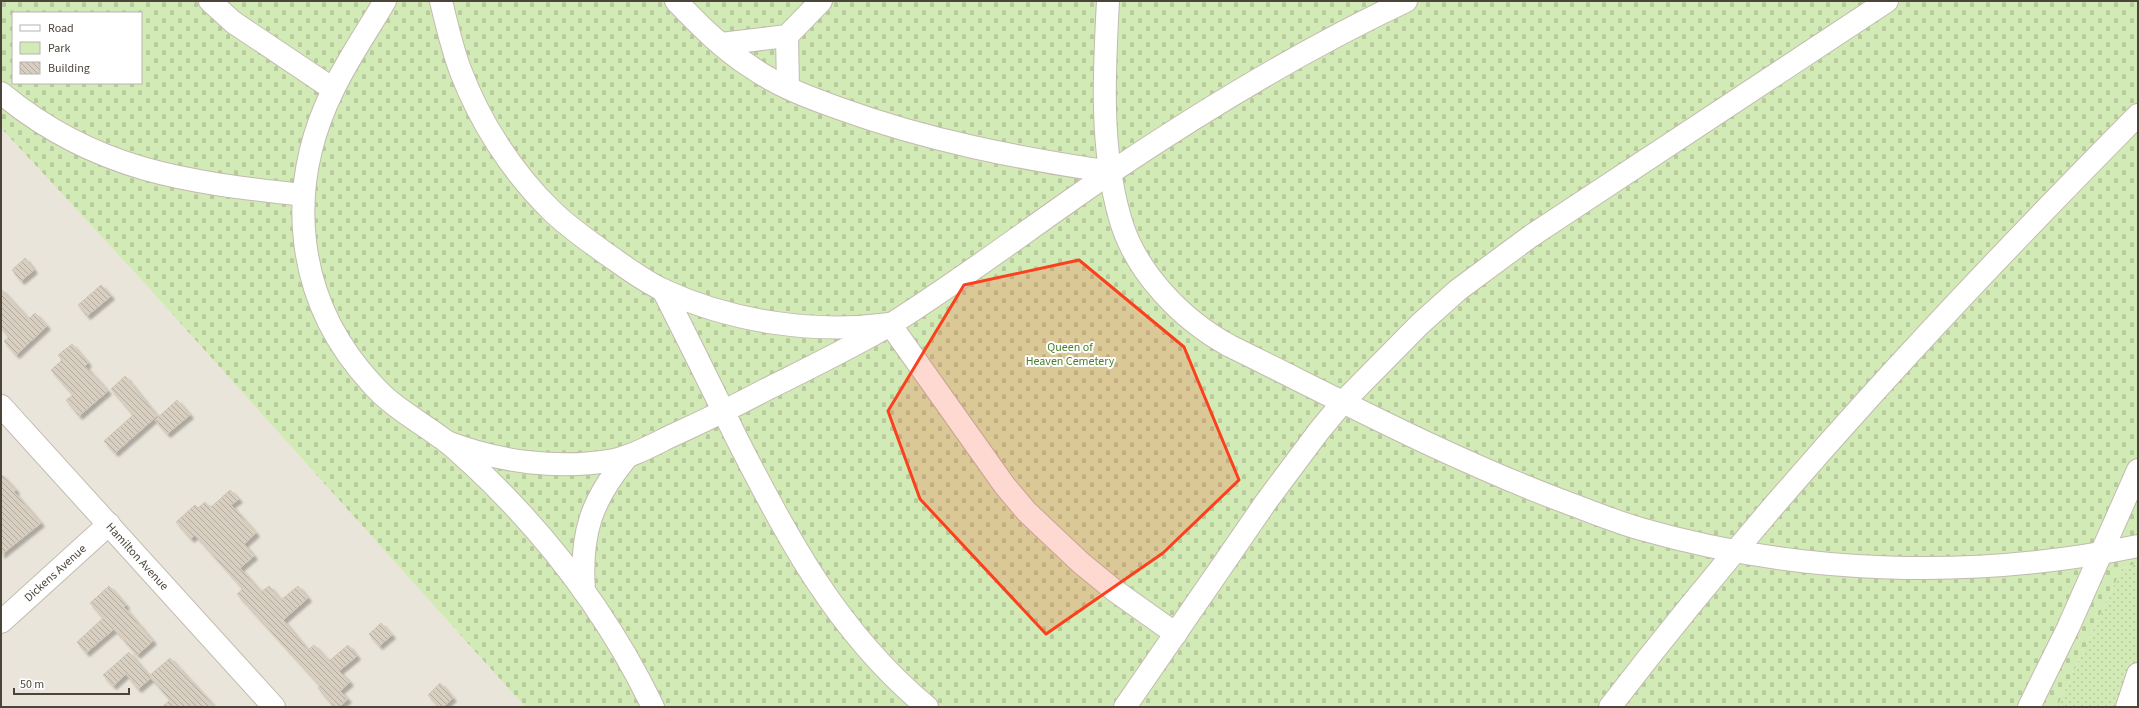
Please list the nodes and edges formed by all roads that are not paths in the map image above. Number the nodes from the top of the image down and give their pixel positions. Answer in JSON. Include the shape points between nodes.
{"nodes":[{"id":1,"x":210,"y":1,"type":"edge"},
{"id":2,"x":385,"y":1,"type":"edge"},
{"id":3,"x":441,"y":1,"type":"edge"},
{"id":4,"x":676,"y":1,"type":"edge"},
{"id":5,"x":821,"y":1,"type":"edge"},
{"id":6,"x":1108,"y":1,"type":"edge"},
{"id":7,"x":1406,"y":1,"type":"edge"},
{"id":8,"x":1887,"y":1,"type":"edge"},
{"id":9,"x":787,"y":36,"type":"junction"},
{"id":10,"x":721,"y":44,"type":"junction"},
{"id":11,"x":788,"y":88,"type":"junction"},
{"id":12,"x":333,"y":89,"type":"junction"},
{"id":13,"x":1,"y":93,"type":"edge"},
{"id":14,"x":2138,"y":115,"type":"edge"},
{"id":15,"x":1111,"y":172,"type":"junction"},
{"id":16,"x":303,"y":195,"type":"junction"},
{"id":17,"x":663,"y":290,"type":"junction"},
{"id":18,"x":890,"y":324,"type":"junction"},
{"id":19,"x":1343,"y":402,"type":"junction"},
{"id":20,"x":1,"y":406,"type":"edge"},
{"id":21,"x":724,"y":412,"type":"junction"},
{"id":22,"x":447,"y":442,"type":"junction"},
{"id":23,"x":628,"y":456,"type":"junction"},
{"id":24,"x":2138,"y":470,"type":"edge"},
{"id":25,"x":108,"y":524,"type":"junction"},
{"id":26,"x":2138,"y":546,"type":"edge"},
{"id":27,"x":1737,"y":551,"type":"junction"},
{"id":28,"x":2102,"y":553,"type":"junction"},
{"id":29,"x":584,"y":591,"type":"junction"},
{"id":30,"x":1,"y":622,"type":"edge"},
{"id":31,"x":1176,"y":634,"type":"junction"},
{"id":32,"x":2138,"y":674,"type":"edge"},
{"id":33,"x":274,"y":707,"type":"edge"},
{"id":34,"x":653,"y":707,"type":"edge"},
{"id":35,"x":927,"y":707,"type":"edge"},
{"id":36,"x":1125,"y":707,"type":"edge"},
{"id":37,"x":1610,"y":707,"type":"edge"},
{"id":38,"x":2029,"y":707,"type":"edge"},
{"id":39,"x":2127,"y":707,"type":"edge"}],
"edges":[{"from":1,"to":12,"type":"street","via":[[233,22]]},
{"from":2,"to":12,"type":"street"},
{"from":3,"to":17,"type":"street","via":[[461,72],[511,164],[532,190],[571,228],[644,280]]},
{"from":4,"to":10,"type":"street"},
{"from":5,"to":9,"type":"street"},
{"from":6,"to":15,"type":"street","via":[[1105,110]]},
{"from":7,"to":15,"type":"street","via":[[1335,36],[1267,75]]},
{"from":8,"to":19,"type":"street","via":[[1538,231],[1493,264],[1458,290],[1420,324]]},
{"from":9,"to":10,"type":"street"},
{"from":9,"to":11,"type":"street"},
{"from":10,"to":11,"type":"street","via":[[751,68]]},
{"from":11,"to":15,"type":"street","via":[[864,118],[970,148],[1016,158]]},
{"from":12,"to":16,"type":"street","via":[[312,147]]},
{"from":13,"to":16,"type":"street","via":[[52,131],[120,162],[169,176],[232,187]]},
{"from":14,"to":27,"type":"street","via":[[2029,226],[1924,340]]},
{"from":15,"to":18,"type":"street","via":[[1014,242]]},
{"from":15,"to":19,"type":"street","via":[[1120,219],[1129,240],[1153,278],[1180,311],[1214,337]]},
{"from":16,"to":22,"type":"street","via":[[303,226],[314,286],[323,312],[338,341],[373,386],[392,404]]},
{"from":17,"to":18,"type":"street","via":[[723,311],[791,324],[858,328]]},
{"from":17,"to":21,"type":"street"},
{"from":18,"to":21,"type":"street"},
{"from":18,"to":31,"type":"street","via":[[1006,486],[1028,512],[1081,564]]},
{"from":19,"to":27,"type":"street","via":[[1532,490],[1638,528]]},
{"from":19,"to":31,"type":"street","via":[[1292,465]]},
{"from":20,"to":25,"type":"street","name":"Hamilton Avenue"},
{"from":21,"to":23,"type":"street"},
{"from":21,"to":35,"type":"street","via":[[774,511],[811,575],[857,636],[899,682]]},
{"from":22,"to":23,"type":"street","via":[[468,450],[527,462],[588,463]]},
{"from":22,"to":29,"type":"street","via":[[506,498]]},
{"from":23,"to":29,"type":"street","via":[[602,490],[588,522],[584,543]]},
{"from":24,"to":28,"type":"street"},
{"from":25,"to":30,"type":"street","name":"Dickens Avenue"},
{"from":25,"to":33,"type":"street","name":"Hamilton Avenue"},
{"from":26,"to":28,"type":"street"},
{"from":27,"to":28,"type":"street","via":[[1800,562],[1896,567],[1976,566]]},
{"from":27,"to":37,"type":"street"},
{"from":28,"to":38,"type":"street"},
{"from":29,"to":34,"type":"street","via":[[638,675]]},
{"from":31,"to":36,"type":"street"},
{"from":32,"to":39,"type":"street"}]}
